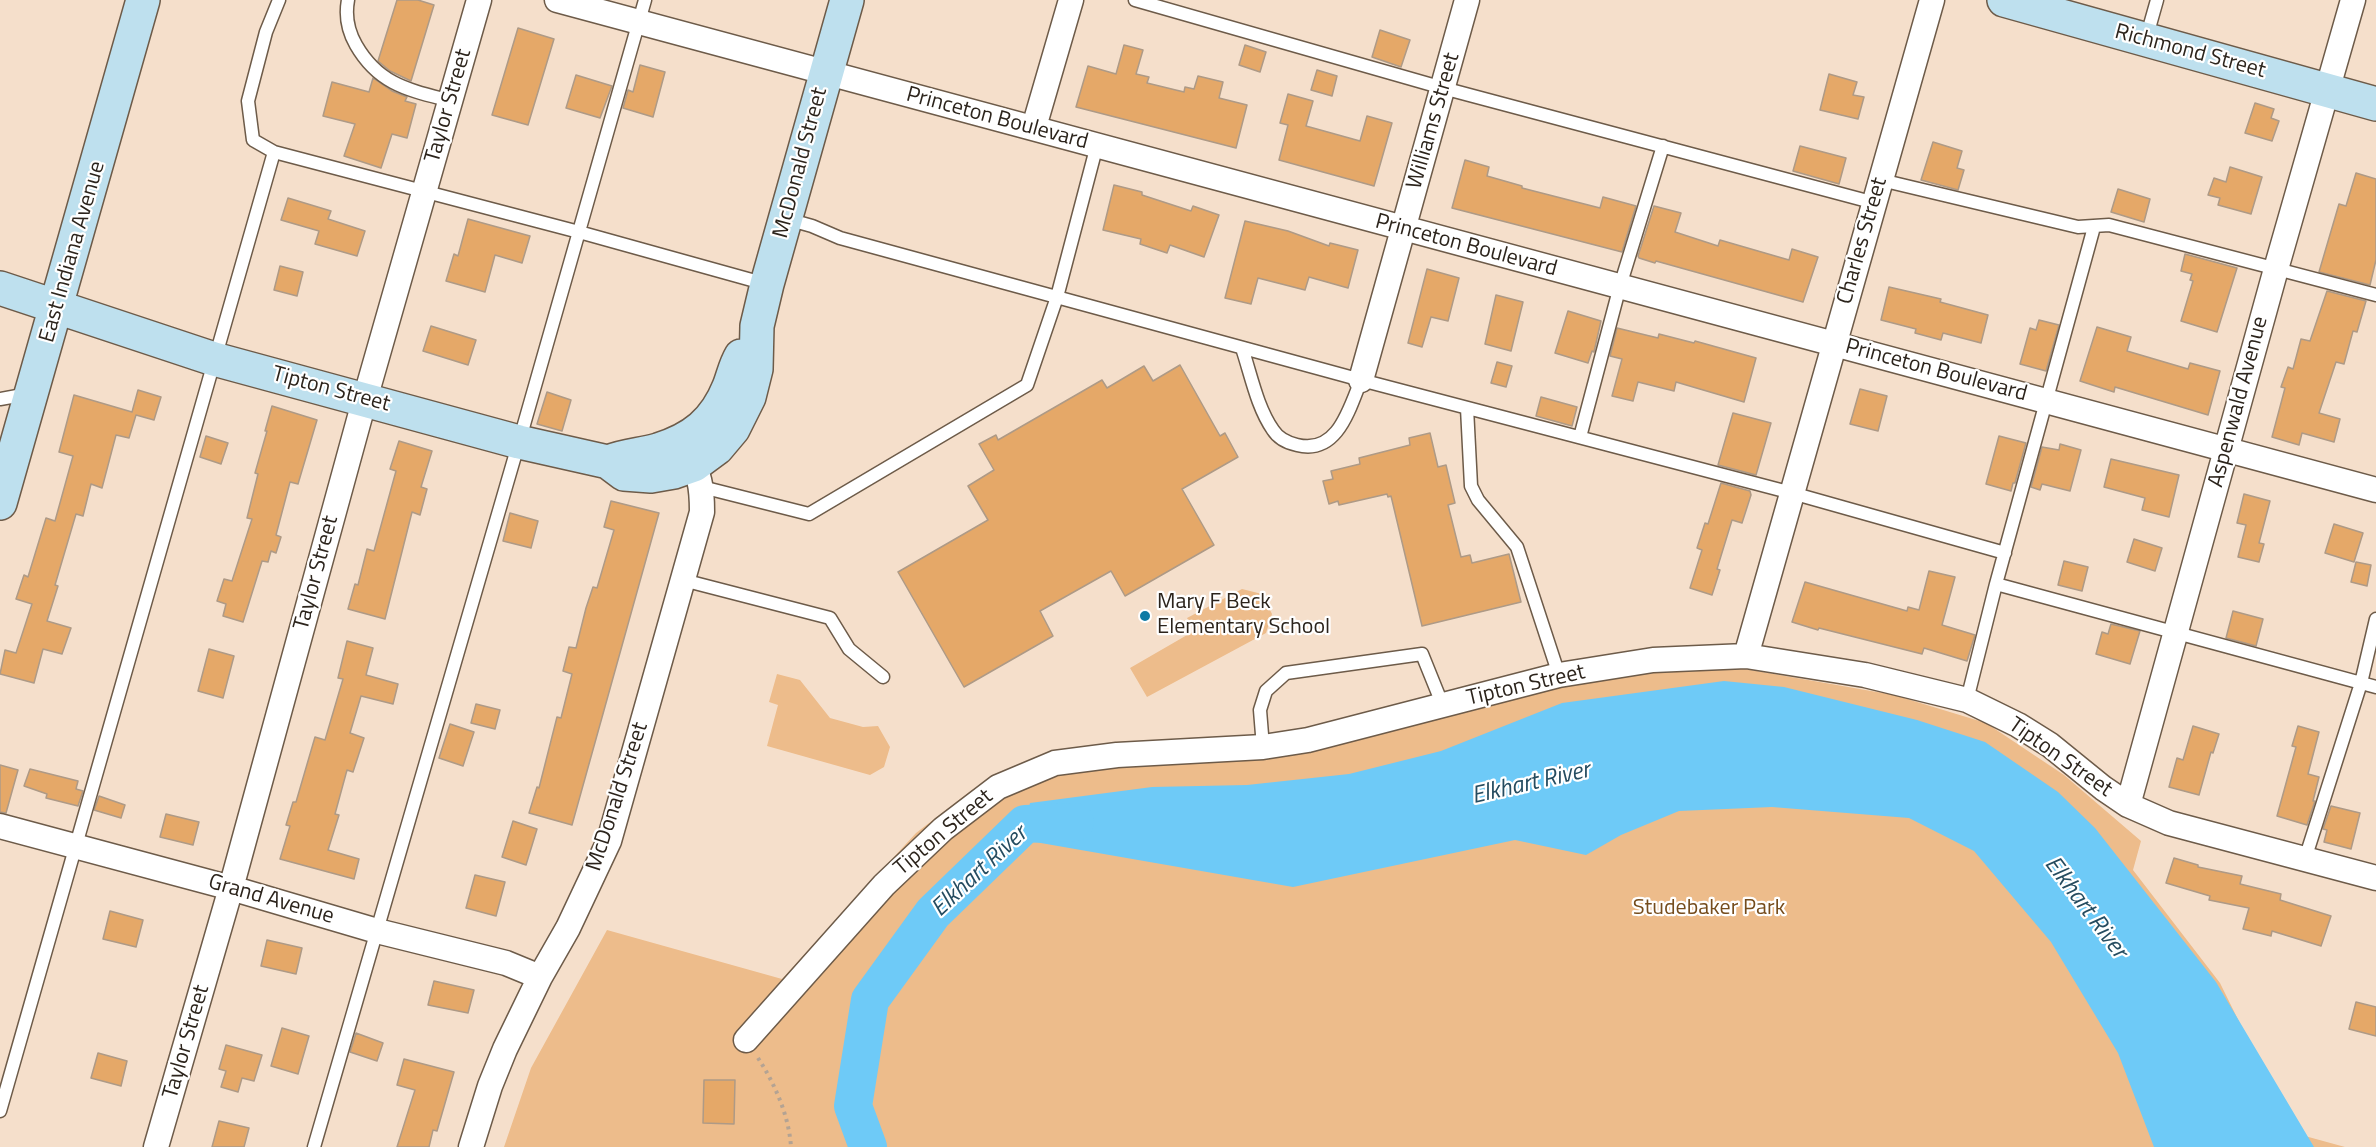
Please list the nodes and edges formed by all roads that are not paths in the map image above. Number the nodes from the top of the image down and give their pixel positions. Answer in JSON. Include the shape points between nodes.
{"nodes":[{"id":1,"x":143,"y":0,"type":"edge"},
{"id":2,"x":279,"y":0,"type":"edge"},
{"id":3,"x":348,"y":0,"type":"edge"},
{"id":4,"x":479,"y":0,"type":"edge"},
{"id":5,"x":557,"y":0,"type":"edge"},
{"id":6,"x":847,"y":0,"type":"edge"},
{"id":7,"x":1071,"y":0,"type":"edge"},
{"id":8,"x":1135,"y":0,"type":"edge"},
{"id":9,"x":1467,"y":0,"type":"edge"},
{"id":10,"x":1932,"y":0,"type":"edge"},
{"id":11,"x":2004,"y":0,"type":"edge"},
{"id":12,"x":2157,"y":0,"type":"edge"},
{"id":13,"x":2353,"y":0,"type":"edge"},
{"id":14,"x":641,"y":11,"type":"edge"},
{"id":15,"x":2146,"y":40,"type":"junction"},
{"id":16,"x":826,"y":73,"type":"junction"},
{"id":17,"x":1443,"y":88,"type":"junction"},
{"id":18,"x":2328,"y":90,"type":"junction"},
{"id":19,"x":451,"y":101,"type":"junction"},
{"id":20,"x":2376,"y":104,"type":"edge"},
{"id":21,"x":1034,"y":128,"type":"junction"},
{"id":22,"x":1097,"y":145,"type":"junction"},
{"id":23,"x":1663,"y":146,"type":"junction"},
{"id":24,"x":274,"y":152,"type":"junction"},
{"id":25,"x":1881,"y":180,"type":"junction"},
{"id":26,"x":425,"y":191,"type":"junction"},
{"id":27,"x":1875,"y":203,"type":"junction"},
{"id":28,"x":786,"y":219,"type":"junction"},
{"id":29,"x":2094,"y":227,"type":"junction"},
{"id":30,"x":1403,"y":229,"type":"junction"},
{"id":31,"x":579,"y":232,"type":"junction"},
{"id":32,"x":2276,"y":269,"type":"junction"},
{"id":33,"x":767,"y":284,"type":"junction"},
{"id":34,"x":1620,"y":286,"type":"junction"},
{"id":35,"x":0,"y":288,"type":"edge"},
{"id":36,"x":2376,"y":296,"type":"edge"},
{"id":37,"x":1057,"y":297,"type":"junction"},
{"id":38,"x":57,"y":306,"type":"junction"},
{"id":39,"x":1834,"y":343,"type":"junction"},
{"id":40,"x":1242,"y":348,"type":"junction"},
{"id":41,"x":214,"y":359,"type":"junction"},
{"id":42,"x":1361,"y":380,"type":"junction"},
{"id":43,"x":32,"y":393,"type":"junction"},
{"id":44,"x":0,"y":399,"type":"edge"},
{"id":45,"x":365,"y":400,"type":"junction"},
{"id":46,"x":2046,"y":400,"type":"junction"},
{"id":47,"x":1467,"y":408,"type":"junction"},
{"id":48,"x":1580,"y":437,"type":"junction"},
{"id":49,"x":519,"y":442,"type":"junction"},
{"id":50,"x":2226,"y":450,"type":"junction"},
{"id":51,"x":692,"y":465,"type":"junction"},
{"id":52,"x":2376,"y":490,"type":"edge"},
{"id":53,"x":1792,"y":493,"type":"junction"},
{"id":54,"x":0,"y":503,"type":"edge"},
{"id":55,"x":2005,"y":553,"type":"junction"},
{"id":56,"x":683,"y":580,"type":"junction"},
{"id":57,"x":1996,"y":584,"type":"junction"},
{"id":58,"x":2376,"y":619,"type":"edge"},
{"id":59,"x":2175,"y":632,"type":"junction"},
{"id":60,"x":1746,"y":656,"type":"junction"},
{"id":61,"x":1559,"y":675,"type":"junction"},
{"id":62,"x":883,"y":677,"type":"dead end"},
{"id":63,"x":2361,"y":683,"type":"junction"},
{"id":64,"x":2376,"y":687,"type":"edge"},
{"id":65,"x":1967,"y":700,"type":"junction"},
{"id":66,"x":1443,"y":706,"type":"junction"},
{"id":67,"x":1263,"y":747,"type":"junction"},
{"id":68,"x":2128,"y":805,"type":"junction"},
{"id":69,"x":0,"y":826,"type":"edge"},
{"id":70,"x":75,"y":846,"type":"junction"},
{"id":71,"x":2305,"y":859,"type":"junction"},
{"id":72,"x":2376,"y":878,"type":"edge"},
{"id":73,"x":231,"y":888,"type":"junction"},
{"id":74,"x":377,"y":931,"type":"junction"},
{"id":75,"x":540,"y":977,"type":"junction"},
{"id":76,"x":746,"y":1040,"type":"road end"},
{"id":77,"x":0,"y":1111,"type":"edge"},
{"id":78,"x":156,"y":1147,"type":"edge"},
{"id":79,"x":314,"y":1147,"type":"edge"},
{"id":80,"x":471,"y":1147,"type":"edge"}],
"edges":[{"from":1,"to":38,"type":"street","name":"East Indiana Avenue"},
{"from":2,"to":24,"type":"lane","via":[[266,32],[248,101],[253,140]]},
{"from":3,"to":19,"type":"lane","via":[[352,38],[376,72],[395,83]]},
{"from":4,"to":19,"type":"street","name":"Taylor Street"},
{"from":5,"to":14,"type":"street","name":"Princeton Boulevard"},
{"from":6,"to":16,"type":"street","name":"McDonald Street"},
{"from":7,"to":21,"type":"street"},
{"from":8,"to":17,"type":"lane"},
{"from":9,"to":17,"type":"street","name":"Williams Street"},
{"from":10,"to":25,"type":"street","name":"Charles Street"},
{"from":11,"to":15,"type":"street","name":"Richmond Street"},
{"from":12,"to":15,"type":"lane"},
{"from":13,"to":18,"type":"street","name":"Aspenwald Avenue"},
{"from":14,"to":16,"type":"street","name":"Princeton Boulevard"},
{"from":14,"to":31,"type":"lane"},
{"from":15,"to":18,"type":"street","name":"Richmond Street"},
{"from":16,"to":21,"type":"street","name":"Princeton Boulevard"},
{"from":16,"to":28,"type":"street","name":"McDonald Street"},
{"from":17,"to":23,"type":"lane"},
{"from":17,"to":30,"type":"street","name":"Williams Street"},
{"from":18,"to":20,"type":"street","name":"Richmond Street"},
{"from":18,"to":32,"type":"street","name":"Aspenwald Avenue"},
{"from":19,"to":26,"type":"street","name":"Taylor Street"},
{"from":21,"to":22,"type":"street","name":"Princeton Boulevard"},
{"from":22,"to":30,"type":"street","name":"Princeton Boulevard"},
{"from":22,"to":37,"type":"lane"},
{"from":23,"to":27,"type":"lane"},
{"from":23,"to":34,"type":"lane"},
{"from":24,"to":26,"type":"lane"},
{"from":24,"to":41,"type":"lane"},
{"from":25,"to":27,"type":"street","name":"Charles Street"},
{"from":25,"to":29,"type":"lane","via":[[2078,227]]},
{"from":26,"to":31,"type":"lane"},
{"from":26,"to":45,"type":"street","name":"Taylor Street"},
{"from":27,"to":39,"type":"street","name":"Charles Street"},
{"from":28,"to":33,"type":"street","name":"McDonald Street"},
{"from":28,"to":37,"type":"lane","via":[[840,238]]},
{"from":29,"to":32,"type":"lane","via":[[2109,225]]},
{"from":29,"to":46,"type":"lane"},
{"from":30,"to":34,"type":"street","name":"Princeton Boulevard"},
{"from":30,"to":42,"type":"street","name":"Williams Street"},
{"from":31,"to":33,"type":"lane"},
{"from":31,"to":49,"type":"lane"},
{"from":32,"to":36,"type":"lane"},
{"from":32,"to":50,"type":"street","name":"Aspenwald Avenue"},
{"from":33,"to":51,"type":"street","name":"McDonald Street","via":[[757,326],[756,369],[748,398],[733,429],[717,448]]},
{"from":34,"to":39,"type":"street","name":"Princeton Boulevard"},
{"from":34,"to":48,"type":"lane"},
{"from":35,"to":38,"type":"street","name":"Tipton Street"},
{"from":37,"to":40,"type":"lane"},
{"from":37,"to":51,"type":"lane","via":[[1027,385],[809,514]]},
{"from":38,"to":41,"type":"street","name":"Tipton Street"},
{"from":38,"to":43,"type":"street","name":"East Indiana Avenue"},
{"from":39,"to":46,"type":"street","name":"Princeton Boulevard"},
{"from":39,"to":53,"type":"street","name":"Charles Street"},
{"from":40,"to":42,"type":"lane"},
{"from":40,"to":42,"type":"lane","via":[[1274,432],[1288,443],[1307,447],[1332,439]]},
{"from":41,"to":45,"type":"street","name":"Tipton Street"},
{"from":41,"to":70,"type":"lane"},
{"from":42,"to":47,"type":"lane"},
{"from":43,"to":44,"type":"lane"},
{"from":43,"to":54,"type":"street","name":"East Indiana Avenue"},
{"from":45,"to":49,"type":"street","name":"Tipton Street"},
{"from":45,"to":73,"type":"street","name":"Taylor Street"},
{"from":46,"to":50,"type":"street","name":"Princeton Boulevard"},
{"from":46,"to":55,"type":"lane"},
{"from":47,"to":48,"type":"lane"},
{"from":47,"to":61,"type":"lane","via":[[1471,486],[1517,547]]},
{"from":48,"to":53,"type":"lane"},
{"from":49,"to":51,"type":"street","name":"Tipton Street","via":[[608,462],[624,474],[651,476]]},
{"from":49,"to":74,"type":"lane"},
{"from":50,"to":52,"type":"street","name":"Princeton Boulevard"},
{"from":50,"to":59,"type":"street","name":"Aspenwald Avenue"},
{"from":51,"to":56,"type":"street","name":"McDonald Street","via":[[702,512]]},
{"from":53,"to":55,"type":"lane"},
{"from":53,"to":60,"type":"street","name":"Charles Street"},
{"from":55,"to":57,"type":"lane"},
{"from":56,"to":62,"type":"lane","via":[[830,618],[849,649]]},
{"from":56,"to":75,"type":"street","name":"McDonald Street","via":[[609,841]]},
{"from":57,"to":59,"type":"lane"},
{"from":57,"to":65,"type":"lane"},
{"from":58,"to":63,"type":"lane"},
{"from":59,"to":63,"type":"lane"},
{"from":59,"to":68,"type":"street","name":"Aspenwald Avenue"},
{"from":60,"to":61,"type":"street","name":"Tipton Street","via":[[1653,660]]},
{"from":60,"to":65,"type":"street","name":"Tipton Street","via":[[1865,675]]},
{"from":61,"to":66,"type":"street","name":"Tipton Street"},
{"from":63,"to":64,"type":"lane"},
{"from":63,"to":71,"type":"lane"},
{"from":65,"to":68,"type":"street","name":"Tipton Street","via":[[2049,745]]},
{"from":66,"to":67,"type":"street","name":"Tipton Street","via":[[1308,740]]},
{"from":66,"to":67,"type":"lane","via":[[1422,654],[1286,673],[1266,691],[1260,710]]},
{"from":67,"to":76,"type":"street","name":"Tipton Street","via":[[1116,755],[1055,763],[998,787],[943,829],[884,885]]},
{"from":68,"to":71,"type":"street","name":"Tipton Street","via":[[2169,823]]},
{"from":69,"to":70,"type":"street","name":"Grand Avenue"},
{"from":70,"to":73,"type":"street","name":"Grand Avenue"},
{"from":70,"to":77,"type":"lane"},
{"from":71,"to":72,"type":"street","name":"Tipton Street"},
{"from":73,"to":74,"type":"street","name":"Grand Avenue"},
{"from":73,"to":78,"type":"street","name":"Taylor Street"},
{"from":74,"to":75,"type":"street","name":"Grand Avenue","via":[[506,963]]},
{"from":74,"to":79,"type":"lane"},
{"from":75,"to":80,"type":"street","name":"McDonald Street","via":[[490,1086]]}]}
